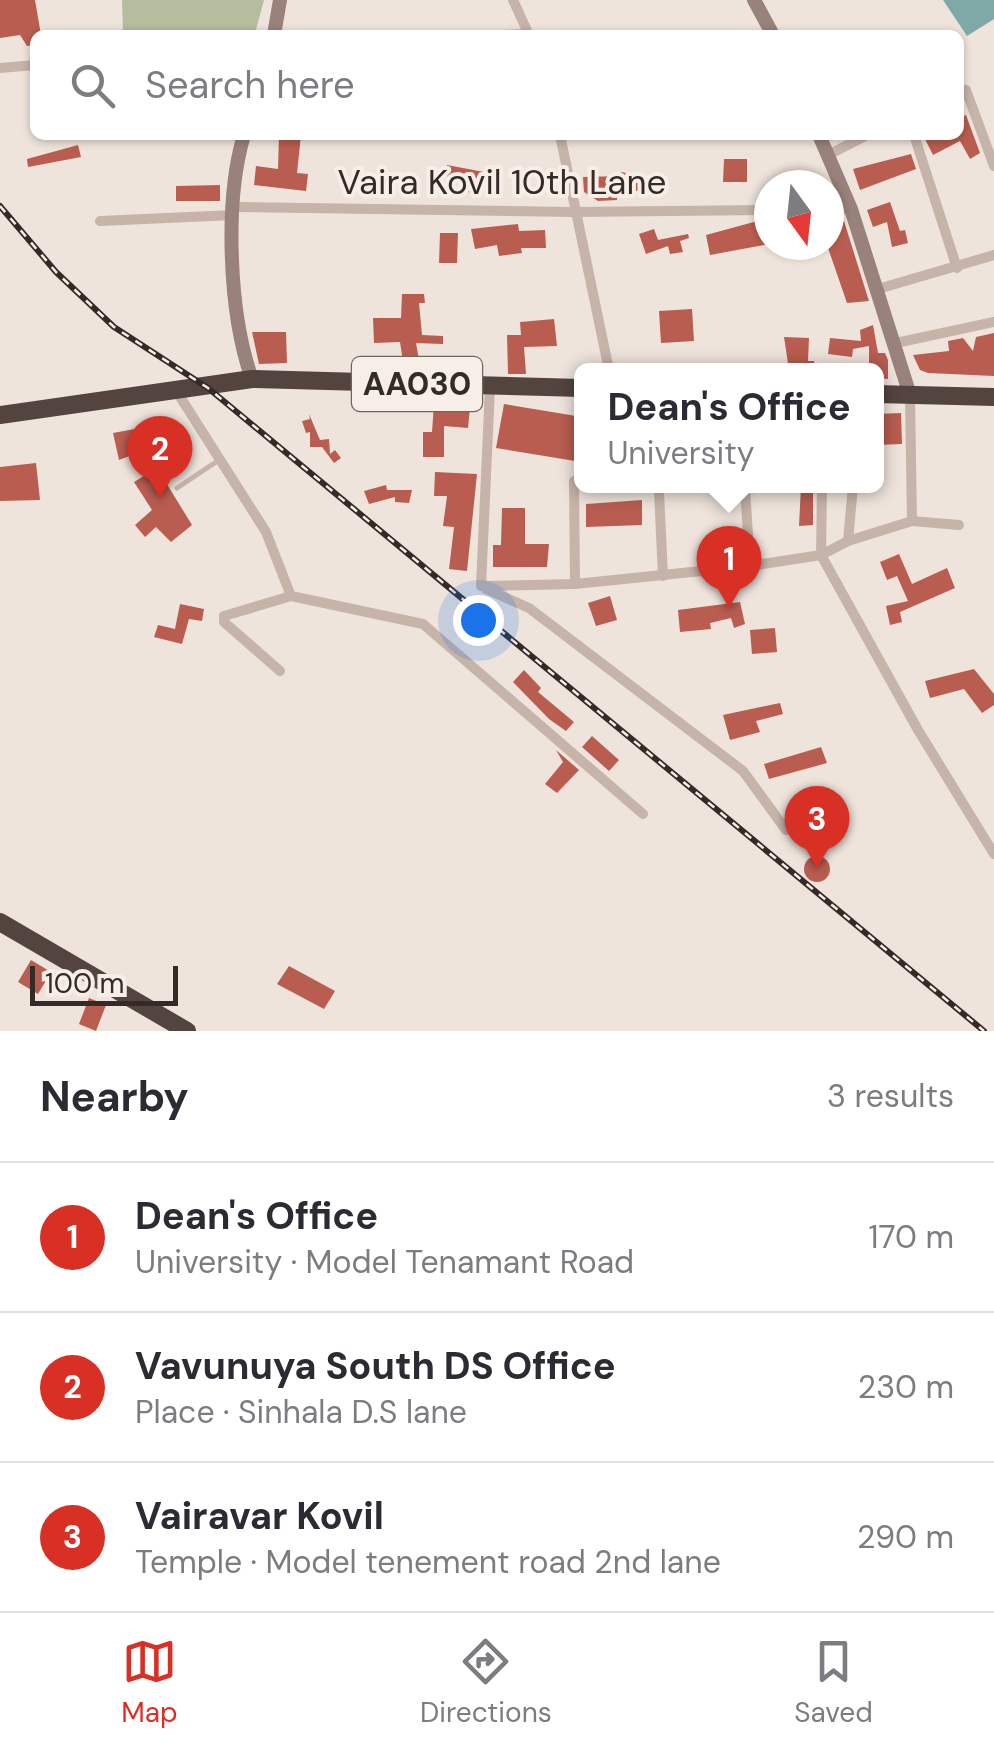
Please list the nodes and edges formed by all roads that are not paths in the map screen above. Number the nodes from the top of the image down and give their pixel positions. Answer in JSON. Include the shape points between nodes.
{"nodes":[{"id":1,"x":280,"y":0,"type":"edge"},
{"id":2,"x":513,"y":0,"type":"edge"},
{"id":3,"x":754,"y":0,"type":"edge"},
{"id":4,"x":275,"y":30,"type":"edge"},
{"id":5,"x":527,"y":30,"type":"edge"},
{"id":6,"x":770,"y":30,"type":"edge"},
{"id":7,"x":30,"y":65,"type":"edge"},
{"id":8,"x":0,"y":68,"type":"edge"},
{"id":9,"x":964,"y":90,"type":"edge"},
{"id":10,"x":243,"y":140,"type":"edge"},
{"id":11,"x":561,"y":140,"type":"edge"},
{"id":12,"x":821,"y":140,"type":"edge"},
{"id":13,"x":858,"y":140,"type":"edge"},
{"id":14,"x":916,"y":140,"type":"edge"},
{"id":15,"x":828,"y":156,"type":"junction"},
{"id":16,"x":994,"y":166,"type":"edge"},
{"id":17,"x":844,"y":209,"type":"edge"},
{"id":18,"x":851,"y":209,"type":"junction"},
{"id":19,"x":754,"y":210,"type":"edge"},
{"id":20,"x":234,"y":211,"type":"junction"},
{"id":21,"x":574,"y":212,"type":"junction"},
{"id":22,"x":100,"y":221,"type":"dead end"},
{"id":23,"x":994,"y":256,"type":"edge"},
{"id":24,"x":957,"y":268,"type":"junction"},
{"id":25,"x":878,"y":290,"type":"junction"},
{"id":26,"x":994,"y":322,"type":"edge"},
{"id":27,"x":896,"y":343,"type":"junction"},
{"id":28,"x":607,"y":363,"type":"edge"},
{"id":29,"x":252,"y":379,"type":"junction"},
{"id":30,"x":490,"y":387,"type":"junction"},
{"id":31,"x":574,"y":388,"type":"edge"},
{"id":32,"x":177,"y":392,"type":"junction"},
{"id":33,"x":884,"y":394,"type":"edge"},
{"id":34,"x":910,"y":394,"type":"junction"},
{"id":35,"x":994,"y":397,"type":"edge"},
{"id":36,"x":1,"y":413,"type":"edge"},
{"id":37,"x":219,"y":460,"type":"junction"},
{"id":38,"x":177,"y":488,"type":"dead end"},
{"id":39,"x":574,"y":493,"type":"edge"},
{"id":40,"x":659,"y":493,"type":"edge"},
{"id":41,"x":744,"y":493,"type":"edge"},
{"id":42,"x":822,"y":493,"type":"edge"},
{"id":43,"x":852,"y":493,"type":"edge"},
{"id":44,"x":912,"y":521,"type":"junction"},
{"id":45,"x":959,"y":525,"type":"dead end"},
{"id":46,"x":848,"y":541,"type":"junction"},
{"id":47,"x":820,"y":556,"type":"junction"},
{"id":48,"x":750,"y":566,"type":"junction"},
{"id":49,"x":662,"y":576,"type":"junction"},
{"id":50,"x":575,"y":584,"type":"junction"},
{"id":51,"x":481,"y":586,"type":"junction"},
{"id":52,"x":290,"y":596,"type":"junction"},
{"id":53,"x":280,"y":671,"type":"dead end"},
{"id":54,"x":643,"y":814,"type":"dead end"},
{"id":55,"x":994,"y":829,"type":"edge"},
{"id":56,"x":786,"y":830,"type":"dead end"},
{"id":57,"x":981,"y":833,"type":"junction"},
{"id":58,"x":994,"y":854,"type":"edge"},
{"id":59,"x":0,"y":922,"type":"edge"},
{"id":60,"x":186,"y":1031,"type":"edge"}],
"edges":[{"from":1,"to":4,"type":"main road"},
{"from":2,"to":5,"type":"street"},
{"from":3,"to":6,"type":"main road"},
{"from":7,"to":8,"type":"street"},
{"from":9,"to":16,"type":"street"},
{"from":10,"to":20,"type":"main road"},
{"from":11,"to":21,"type":"street"},
{"from":12,"to":15,"type":"main road"},
{"from":13,"to":15,"type":"street"},
{"from":14,"to":24,"type":"street"},
{"from":15,"to":18,"type":"main road"},
{"from":17,"to":18,"type":"street"},
{"from":18,"to":25,"type":"main road"},
{"from":19,"to":21,"type":"street","name":"Vaira Kovil 10th Lane"},
{"from":20,"to":21,"type":"street","name":"Vaira Kovil 10th Lane"},
{"from":20,"to":22,"type":"street","name":"Vaira Kovil 10th Lane"},
{"from":20,"to":29,"type":"main road","via":[[238,340]]},
{"from":21,"to":28,"type":"street"},
{"from":23,"to":24,"type":"street"},
{"from":24,"to":25,"type":"street"},
{"from":25,"to":27,"type":"main road"},
{"from":26,"to":27,"type":"street"},
{"from":27,"to":34,"type":"main road"},
{"from":29,"to":30,"type":"highway","number":"AA030"},
{"from":29,"to":32,"type":"highway","number":"AA030"},
{"from":30,"to":31,"type":"highway","number":"AA030"},
{"from":30,"to":51,"type":"street"},
{"from":32,"to":36,"type":"highway","number":"AA030"},
{"from":32,"to":37,"type":"street"},
{"from":33,"to":34,"type":"highway"},
{"from":34,"to":35,"type":"highway"},
{"from":34,"to":44,"type":"street"},
{"from":37,"to":38,"type":"lane"},
{"from":37,"to":52,"type":"street","via":[[266,532]]},
{"from":39,"to":50,"type":"street"},
{"from":40,"to":49,"type":"street"},
{"from":41,"to":48,"type":"street"},
{"from":42,"to":47,"type":"street"},
{"from":43,"to":46,"type":"street"},
{"from":44,"to":45,"type":"street"},
{"from":44,"to":46,"type":"street"},
{"from":46,"to":47,"type":"street"},
{"from":47,"to":48,"type":"street"},
{"from":47,"to":57,"type":"street"},
{"from":48,"to":49,"type":"street"},
{"from":49,"to":50,"type":"street"},
{"from":50,"to":51,"type":"street"},
{"from":51,"to":56,"type":"street","via":[[529,608],[743,771]]},
{"from":52,"to":53,"type":"street","via":[[224,616]]},
{"from":52,"to":54,"type":"street","via":[[423,624]]},
{"from":55,"to":57,"type":"street"},
{"from":57,"to":58,"type":"street"},
{"from":59,"to":60,"type":"highway"}]}
